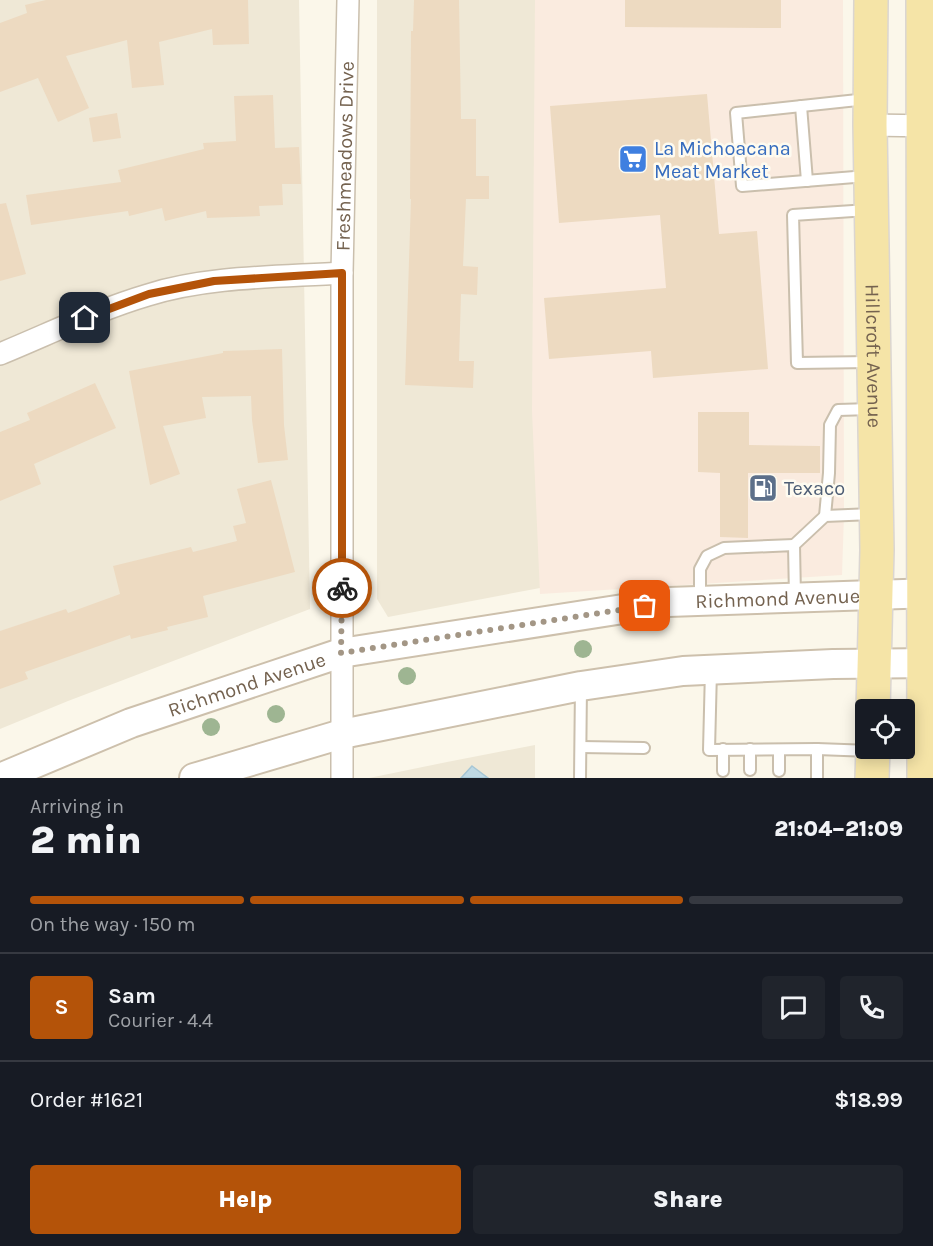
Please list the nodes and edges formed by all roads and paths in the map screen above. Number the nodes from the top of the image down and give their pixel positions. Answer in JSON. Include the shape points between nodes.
{"nodes":[{"id":1,"x":348,"y":0,"type":"edge"},
{"id":2,"x":871,"y":0,"type":"edge"},
{"id":3,"x":923,"y":0,"type":"edge"},
{"id":4,"x":928,"y":43,"type":"edge"},
{"id":5,"x":801,"y":106,"type":"junction"},
{"id":6,"x":870,"y":112,"type":"junction"},
{"id":7,"x":927,"y":126,"type":"edge"},
{"id":8,"x":871,"y":176,"type":"junction"},
{"id":9,"x":807,"y":181,"type":"junction"},
{"id":10,"x":871,"y":210,"type":"junction"},
{"id":11,"x":928,"y":268,"type":"edge"},
{"id":12,"x":342,"y":273,"type":"junction"},
{"id":13,"x":0,"y":354,"type":"edge"},
{"id":14,"x":874,"y":362,"type":"junction"},
{"id":15,"x":874,"y":409,"type":"junction"},
{"id":16,"x":928,"y":415,"type":"edge"},
{"id":17,"x":928,"y":508,"type":"edge"},
{"id":18,"x":876,"y":513,"type":"junction"},
{"id":19,"x":825,"y":516,"type":"junction"},
{"id":20,"x":794,"y":545,"type":"junction"},
{"id":21,"x":929,"y":593,"type":"edge"},
{"id":22,"x":876,"y":594,"type":"junction"},
{"id":23,"x":795,"y":597,"type":"junction"},
{"id":24,"x":700,"y":601,"type":"junction"},
{"id":25,"x":341,"y":653,"type":"junction"},
{"id":26,"x":929,"y":663,"type":"edge"},
{"id":27,"x":874,"y":664,"type":"junction"},
{"id":28,"x":711,"y":670,"type":"junction"},
{"id":29,"x":581,"y":686,"type":"junction"},
{"id":30,"x":873,"y":699,"type":"edge"},
{"id":31,"x":342,"y":734,"type":"junction"},
{"id":32,"x":580,"y":747,"type":"junction"},
{"id":33,"x":644,"y":748,"type":"dead end"},
{"id":34,"x":723,"y":749,"type":"junction"},
{"id":35,"x":750,"y":749,"type":"junction"},
{"id":36,"x":817,"y":749,"type":"junction"},
{"id":37,"x":779,"y":750,"type":"junction"},
{"id":38,"x":855,"y":756,"type":"edge"},
{"id":39,"x":927,"y":768,"type":"edge"},
{"id":40,"x":750,"y":770,"type":"dead end"},
{"id":41,"x":723,"y":771,"type":"dead end"},
{"id":42,"x":779,"y":771,"type":"dead end"},
{"id":43,"x":0,"y":778,"type":"edge"},
{"id":44,"x":194,"y":778,"type":"edge"},
{"id":45,"x":342,"y":778,"type":"edge"},
{"id":46,"x":580,"y":778,"type":"edge"},
{"id":47,"x":817,"y":778,"type":"edge"}],
"edges":[{"from":1,"to":12,"type":"street","name":"Freshmeadows Drive"},
{"from":2,"to":6,"type":"main road","name":"Hillcroft Avenue"},
{"from":3,"to":4,"type":"main road"},
{"from":4,"to":7,"type":"main road"},
{"from":5,"to":6,"type":"lane"},
{"from":5,"to":9,"type":"lane"},
{"from":5,"to":9,"type":"lane","via":[[736,113],[742,186]]},
{"from":6,"to":7,"type":"street"},
{"from":6,"to":8,"type":"main road","name":"Hillcroft Avenue"},
{"from":7,"to":11,"type":"main road"},
{"from":8,"to":9,"type":"lane"},
{"from":8,"to":10,"type":"main road","name":"Hillcroft Avenue"},
{"from":10,"to":14,"type":"main road","name":"Hillcroft Avenue"},
{"from":10,"to":14,"type":"lane","via":[[793,215],[797,363]]},
{"from":11,"to":16,"type":"main road"},
{"from":12,"to":13,"type":"street","via":[[214,281],[149,294]]},
{"from":12,"to":25,"type":"street","name":"Freshmeadows Drive"},
{"from":14,"to":15,"type":"main road","name":"Hillcroft Avenue"},
{"from":15,"to":18,"type":"main road","name":"Hillcroft Avenue"},
{"from":15,"to":19,"type":"lane","via":[[838,410],[830,425]]},
{"from":16,"to":17,"type":"main road"},
{"from":17,"to":21,"type":"main road"},
{"from":18,"to":19,"type":"lane"},
{"from":18,"to":22,"type":"main road","name":"Hillcroft Avenue"},
{"from":19,"to":20,"type":"lane"},
{"from":20,"to":23,"type":"lane"},
{"from":20,"to":24,"type":"lane","via":[[723,548],[707,556],[700,568]]},
{"from":21,"to":22,"type":"main road","name":"Richmond Avenue"},
{"from":21,"to":26,"type":"main road"},
{"from":22,"to":23,"type":"main road","name":"Richmond Avenue"},
{"from":22,"to":27,"type":"main road","name":"Hillcroft Avenue"},
{"from":23,"to":24,"type":"main road","name":"Richmond Avenue"},
{"from":24,"to":25,"type":"main road","name":"Richmond Avenue","via":[[668,602]]},
{"from":25,"to":31,"type":"street","name":"Freshmeadows Drive"},
{"from":25,"to":43,"type":"main road","name":"Richmond Avenue","via":[[131,723]]},
{"from":26,"to":27,"type":"main road"},
{"from":26,"to":39,"type":"main road"},
{"from":27,"to":28,"type":"main road"},
{"from":27,"to":30,"type":"main road","name":"Hillcroft Avenue"},
{"from":28,"to":29,"type":"main road"},
{"from":28,"to":34,"type":"lane","via":[[709,750]]},
{"from":29,"to":31,"type":"main road"},
{"from":29,"to":32,"type":"lane"},
{"from":31,"to":44,"type":"main road"},
{"from":31,"to":45,"type":"street","name":"Freshmeadows Drive"},
{"from":32,"to":33,"type":"lane"},
{"from":32,"to":46,"type":"lane"},
{"from":34,"to":35,"type":"lane"},
{"from":34,"to":41,"type":"lane"},
{"from":35,"to":37,"type":"lane"},
{"from":35,"to":40,"type":"lane"},
{"from":36,"to":37,"type":"lane"},
{"from":36,"to":38,"type":"lane"},
{"from":36,"to":47,"type":"lane"},
{"from":37,"to":42,"type":"lane"}]}
